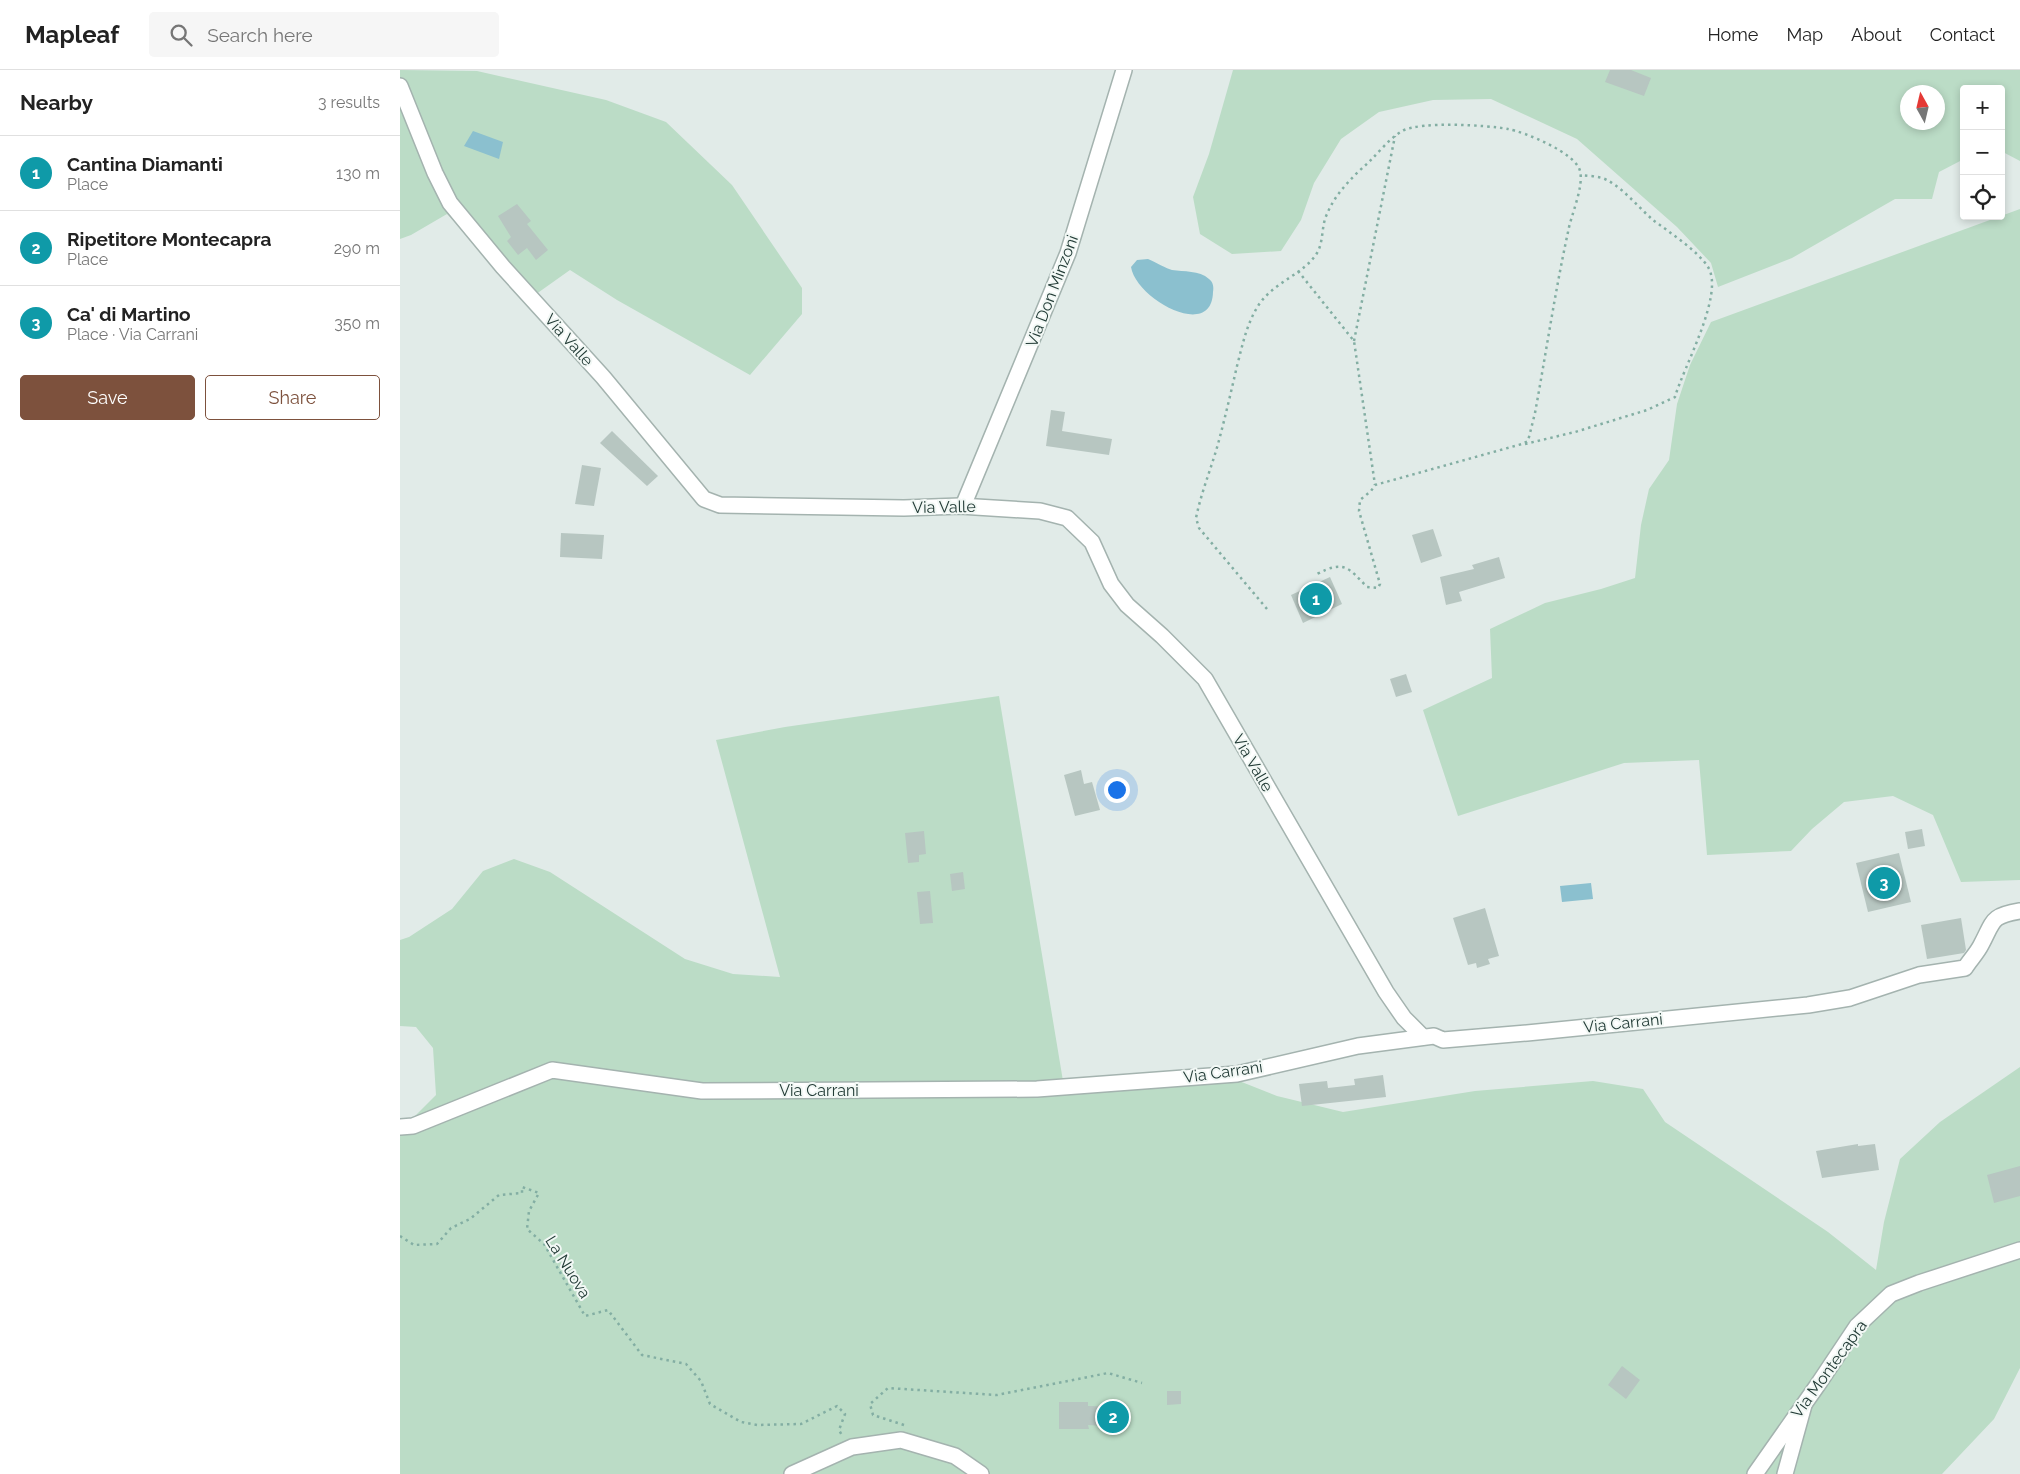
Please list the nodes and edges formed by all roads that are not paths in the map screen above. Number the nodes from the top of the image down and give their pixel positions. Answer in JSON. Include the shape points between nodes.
{"nodes":[{"id":1,"x":1124,"y":70,"type":"edge"},
{"id":2,"x":400,"y":86,"type":"edge"},
{"id":3,"x":963,"y":506,"type":"junction"},
{"id":4,"x":2020,"y":911,"type":"edge"},
{"id":5,"x":1423,"y":1038,"type":"junction"},
{"id":6,"x":400,"y":1128,"type":"edge"},
{"id":7,"x":2020,"y":1250,"type":"edge"},
{"id":8,"x":1804,"y":1404,"type":"junction"},
{"id":9,"x":792,"y":1474,"type":"edge"},
{"id":10,"x":982,"y":1474,"type":"edge"},
{"id":11,"x":1755,"y":1474,"type":"edge"},
{"id":12,"x":1785,"y":1474,"type":"edge"}],
"edges":[{"from":1,"to":3,"type":"street","name":"Via Don Minzoni","via":[[1068,252]]},
{"from":2,"to":3,"type":"street","name":"Via Valle","via":[[434,173],[450,203],[603,377],[704,499],[720,505]]},
{"from":3,"to":5,"type":"street","name":"Via Valle","via":[[1040,511],[1067,518],[1092,542],[1112,584],[1127,605],[1205,679],[1386,992]]},
{"from":4,"to":5,"type":"street","name":"Via Carrani","via":[[2002,914],[1990,925],[1965,968],[1919,975],[1850,998],[1526,1033],[1443,1040],[1434,1036]]},
{"from":5,"to":6,"type":"street","name":"Via Carrani","via":[[1358,1046],[1237,1074],[1038,1090],[702,1091],[552,1070],[413,1126]]},
{"from":7,"to":8,"type":"street","name":"Via Montecapra","via":[[1891,1294],[1857,1326]]},
{"from":8,"to":11,"type":"street","name":"Via Montecapra"},
{"from":8,"to":12,"type":"street"},
{"from":9,"to":10,"type":"street","via":[[852,1447],[901,1440],[955,1456]]}]}
